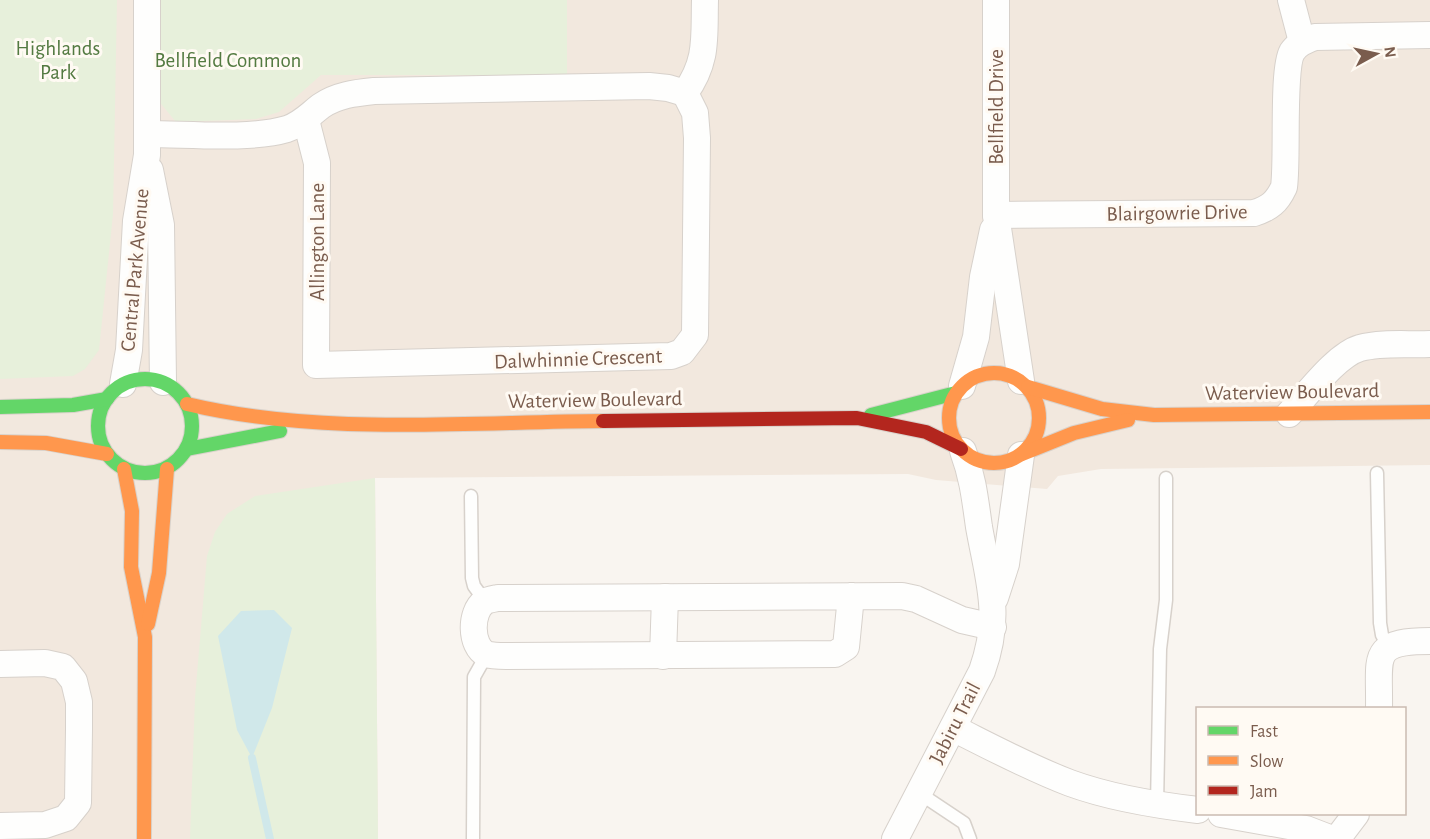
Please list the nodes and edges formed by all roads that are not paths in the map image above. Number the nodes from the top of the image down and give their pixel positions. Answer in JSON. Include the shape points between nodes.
{"nodes":[{"id":1,"x":147,"y":0,"type":"edge"},
{"id":2,"x":705,"y":0,"type":"edge"},
{"id":3,"x":996,"y":0,"type":"edge"},
{"id":4,"x":1291,"y":0,"type":"edge"},
{"id":5,"x":1430,"y":35,"type":"edge"},
{"id":6,"x":1302,"y":42,"type":"junction"},
{"id":7,"x":685,"y":93,"type":"junction"},
{"id":8,"x":306,"y":120,"type":"junction"},
{"id":9,"x":148,"y":144,"type":"junction"},
{"id":10,"x":996,"y":215,"type":"junction"},
{"id":11,"x":1430,"y":344,"type":"edge"},
{"id":12,"x":316,"y":365,"type":"joint"},
{"id":13,"x":163,"y":382,"type":"junction"},
{"id":14,"x":1024,"y":384,"type":"junction"},
{"id":15,"x":959,"y":390,"type":"junction"},
{"id":16,"x":115,"y":392,"type":"junction"},
{"id":17,"x":187,"y":404,"type":"junction"},
{"id":18,"x":0,"y":407,"type":"edge"},
{"id":19,"x":1430,"y":411,"type":"edge"},
{"id":20,"x":1289,"y":414,"type":"junction"},
{"id":21,"x":1154,"y":415,"type":"junction"},
{"id":22,"x":857,"y":418,"type":"junction"},
{"id":23,"x":333,"y":424,"type":"junction"},
{"id":24,"x":0,"y":442,"type":"edge"},
{"id":25,"x":187,"y":449,"type":"junction"},
{"id":26,"x":962,"y":450,"type":"junction"},
{"id":27,"x":107,"y":454,"type":"junction"},
{"id":28,"x":1021,"y":455,"type":"junction"},
{"id":29,"x":124,"y":469,"type":"junction"},
{"id":30,"x":167,"y":469,"type":"junction"},
{"id":31,"x":1377,"y":473,"type":"dead end"},
{"id":32,"x":1166,"y":478,"type":"dead end"},
{"id":33,"x":471,"y":496,"type":"dead end"},
{"id":34,"x":979,"y":525,"type":"junction"},
{"id":35,"x":1011,"y":527,"type":"junction"},
{"id":36,"x":851,"y":596,"type":"junction"},
{"id":37,"x":665,"y":597,"type":"junction"},
{"id":38,"x":485,"y":601,"type":"junction"},
{"id":39,"x":994,"y":601,"type":"junction"},
{"id":40,"x":993,"y":627,"type":"junction"},
{"id":41,"x":145,"y":637,"type":"junction"},
{"id":42,"x":1430,"y":640,"type":"edge"},
{"id":43,"x":1388,"y":646,"type":"junction"},
{"id":44,"x":487,"y":654,"type":"junction"},
{"id":45,"x":663,"y":656,"type":"junction"},
{"id":46,"x":0,"y":664,"type":"edge"},
{"id":47,"x":1379,"y":707,"type":"edge"},
{"id":48,"x":953,"y":728,"type":"junction"},
{"id":49,"x":919,"y":793,"type":"junction"},
{"id":50,"x":1157,"y":805,"type":"junction"},
{"id":51,"x":1196,"y":810,"type":"edge"},
{"id":52,"x":1232,"y":815,"type":"edge"},
{"id":53,"x":1355,"y":815,"type":"edge"},
{"id":54,"x":0,"y":826,"type":"edge"},
{"id":55,"x":144,"y":839,"type":"edge"},
{"id":56,"x":473,"y":839,"type":"edge"},
{"id":57,"x":895,"y":839,"type":"edge"},
{"id":58,"x":970,"y":839,"type":"edge"},
{"id":59,"x":1332,"y":839,"type":"edge"},
{"id":60,"x":1337,"y":839,"type":"edge"}],
"edges":[{"from":1,"to":9,"type":"street","name":"Central Park Avenue"},
{"from":2,"to":7,"type":"street","via":[[704,56]]},
{"from":3,"to":10,"type":"street","name":"Bellfield Drive"},
{"from":4,"to":6,"type":"street"},
{"from":5,"to":6,"type":"street","via":[[1333,35]]},
{"from":6,"to":10,"type":"street","name":"Blairgowrie Drive","via":[[1290,58],[1284,187],[1278,200],[1267,209],[1254,213]]},
{"from":7,"to":8,"type":"street","via":[[649,86],[374,91],[340,96]]},
{"from":7,"to":12,"type":"street","name":"Dalwhinnie Crescent","via":[[695,112],[697,138],[696,297],[695,335],[682,351],[646,359]]},
{"from":8,"to":9,"type":"street","via":[[267,133]]},
{"from":8,"to":12,"type":"street","name":"Allington Lane","via":[[317,163]]},
{"from":9,"to":13,"type":"street","name":"Central Park Avenue","via":[[161,225]]},
{"from":9,"to":16,"type":"street","name":"Central Park Avenue","via":[[136,221],[129,350]]},
{"from":10,"to":14,"type":"street","name":"Bellfield Drive"},
{"from":10,"to":15,"type":"street","name":"Bellfield Drive","via":[[976,337]]},
{"from":11,"to":20,"type":"street","via":[[1358,348],[1344,355]]},
{"from":13,"to":16,"type":"street","via":[[142,379]]},
{"from":13,"to":17,"type":"street"},
{"from":14,"to":15,"type":"street","via":[[997,372],[972,378]]},
{"from":14,"to":21,"type":"street","name":"Waterview Boulevard","via":[[1102,409]]},
{"from":14,"to":28,"type":"street","via":[[1036,400],[1040,414],[1032,443]]},
{"from":15,"to":22,"type":"street","name":"Waterview Boulevard"},
{"from":15,"to":26,"type":"street","via":[[950,407],[949,422]]},
{"from":16,"to":18,"type":"street","via":[[73,405]]},
{"from":16,"to":27,"type":"street","via":[[100,412],[98,426]]},
{"from":17,"to":23,"type":"street","name":"Waterview Boulevard","via":[[233,415]]},
{"from":17,"to":25,"type":"street","via":[[192,419]]},
{"from":19,"to":20,"type":"street","name":"Waterview Boulevard"},
{"from":20,"to":21,"type":"street","name":"Waterview Boulevard"},
{"from":21,"to":28,"type":"street","name":"Waterview Boulevard","via":[[1095,426]]},
{"from":22,"to":23,"type":"street","name":"Waterview Boulevard"},
{"from":22,"to":26,"type":"street","name":"Waterview Boulevard","via":[[926,432]]},
{"from":23,"to":25,"type":"street","name":"Waterview Boulevard"},
{"from":24,"to":27,"type":"street","via":[[46,443]]},
{"from":25,"to":30,"type":"street"},
{"from":26,"to":28,"type":"street","via":[[991,463]]},
{"from":26,"to":34,"type":"street","name":"Jabiru Trail","via":[[973,479]]},
{"from":27,"to":29,"type":"street"},
{"from":28,"to":35,"type":"street","name":"Jabiru Trail"},
{"from":29,"to":30,"type":"street","via":[[145,474]]},
{"from":29,"to":41,"type":"street","via":[[132,511],[131,567]]},
{"from":30,"to":41,"type":"street","via":[[159,573]]},
{"from":31,"to":43,"type":"lane","via":[[1380,623]]},
{"from":32,"to":50,"type":"lane","via":[[1166,592],[1160,649]]},
{"from":33,"to":38,"type":"lane","via":[[472,578]]},
{"from":34,"to":35,"type":"street"},
{"from":34,"to":39,"type":"street","name":"Jabiru Trail"},
{"from":35,"to":39,"type":"street","name":"Jabiru Trail","via":[[1006,564]]},
{"from":36,"to":37,"type":"street"},
{"from":36,"to":40,"type":"street","via":[[916,599],[962,620]]},
{"from":36,"to":45,"type":"street","via":[[846,647],[835,654]]},
{"from":37,"to":38,"type":"street"},
{"from":37,"to":45,"type":"street"},
{"from":38,"to":44,"type":"street","via":[[477,609],[474,637]]},
{"from":39,"to":40,"type":"street","name":"Jabiru Trail"},
{"from":40,"to":48,"type":"street","name":"Jabiru Trail","via":[[982,671]]},
{"from":41,"to":55,"type":"street"},
{"from":42,"to":43,"type":"street"},
{"from":43,"to":47,"type":"street","via":[[1380,664]]},
{"from":44,"to":45,"type":"street"},
{"from":44,"to":56,"type":"lane","via":[[474,676]]},
{"from":46,"to":54,"type":"street","via":[[45,663],[63,667],[74,681],[79,702],[78,803],[66,818],[45,825]]},
{"from":48,"to":49,"type":"street","name":"Jabiru Trail"},
{"from":48,"to":50,"type":"street","via":[[1073,784]]},
{"from":49,"to":57,"type":"street","name":"Jabiru Trail"},
{"from":49,"to":58,"type":"lane","via":[[964,823]]},
{"from":50,"to":51,"type":"street"},
{"from":52,"to":59,"type":"street","via":[[1306,829]]},
{"from":53,"to":60,"type":"street"}]}
